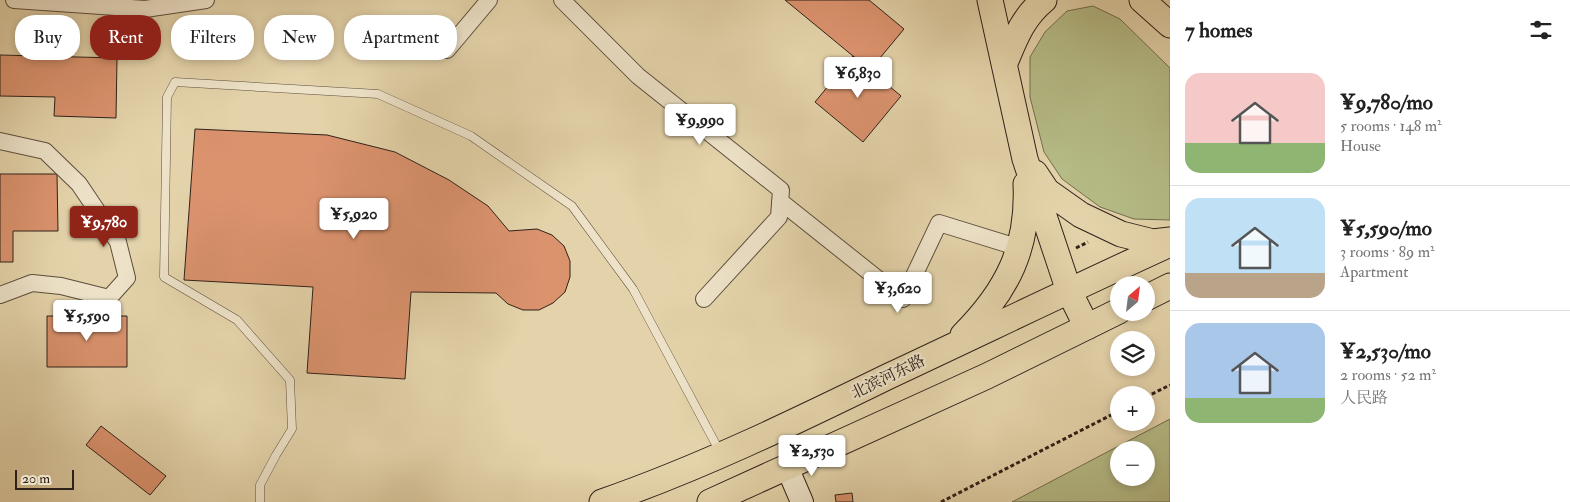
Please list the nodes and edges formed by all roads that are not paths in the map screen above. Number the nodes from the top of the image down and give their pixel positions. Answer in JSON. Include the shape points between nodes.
{"nodes":[{"id":1,"x":14,"y":0,"type":"edge"},
{"id":2,"x":206,"y":0,"type":"edge"},
{"id":3,"x":490,"y":0,"type":"edge"},
{"id":4,"x":562,"y":0,"type":"edge"},
{"id":5,"x":990,"y":0,"type":"edge"},
{"id":6,"x":1044,"y":0,"type":"edge"},
{"id":7,"x":1135,"y":0,"type":"edge"},
{"id":8,"x":1142,"y":0,"type":"edge"},
{"id":9,"x":1167,"y":22,"type":"edge"},
{"id":10,"x":457,"y":38,"type":"edge"},
{"id":11,"x":1005,"y":63,"type":"junction"},
{"id":12,"x":0,"y":141,"type":"edge"},
{"id":13,"x":1025,"y":159,"type":"junction"},
{"id":14,"x":780,"y":201,"type":"junction"},
{"id":15,"x":1170,"y":240,"type":"edge"},
{"id":16,"x":1170,"y":244,"type":"edge"},
{"id":17,"x":1020,"y":248,"type":"junction"},
{"id":18,"x":1170,"y":286,"type":"edge"},
{"id":19,"x":1068,"y":291,"type":"junction"},
{"id":20,"x":1155,"y":294,"type":"edge"},
{"id":21,"x":0,"y":295,"type":"edge"},
{"id":22,"x":704,"y":299,"type":"dead end"},
{"id":23,"x":1110,"y":316,"type":"edge"},
{"id":24,"x":1087,"y":327,"type":"junction"},
{"id":25,"x":952,"y":346,"type":"junction"},
{"id":26,"x":721,"y":454,"type":"junction"},
{"id":27,"x":787,"y":467,"type":"junction"},
{"id":28,"x":260,"y":502,"type":"edge"},
{"id":29,"x":602,"y":502,"type":"edge"},
{"id":30,"x":710,"y":502,"type":"edge"},
{"id":31,"x":802,"y":502,"type":"edge"}],
"edges":[{"from":1,"to":2,"type":"street","via":[[145,9]]},
{"from":3,"to":10,"type":"street"},
{"from":4,"to":14,"type":"street","via":[[638,76],[781,190]]},
{"from":5,"to":11,"type":"main road"},
{"from":6,"to":11,"type":"main road","via":[[1024,21]]},
{"from":7,"to":9,"type":"main road"},
{"from":8,"to":9,"type":"main road"},
{"from":11,"to":13,"type":"main road"},
{"from":12,"to":21,"type":"street","via":[[44,151],[79,184],[118,242],[127,278],[109,298],[61,286],[32,283]]},
{"from":13,"to":15,"type":"main road","via":[[1047,191],[1081,215],[1121,234],[1153,242]]},
{"from":13,"to":17,"type":"main road","via":[[1026,221]]},
{"from":13,"to":19,"type":"main road"},
{"from":14,"to":17,"type":"street","via":[[903,299],[939,224]]},
{"from":14,"to":22,"type":"street","via":[[779,217]]},
{"from":16,"to":19,"type":"main road","name":"北滨河东路"},
{"from":17,"to":25,"type":"main road","via":[[995,300]]},
{"from":18,"to":20,"type":"main road"},
{"from":19,"to":24,"type":"main road"},
{"from":19,"to":25,"type":"main road","name":"北滨河东路"},
{"from":23,"to":24,"type":"main road"},
{"from":24,"to":27,"type":"main road"},
{"from":25,"to":26,"type":"main road","name":"北滨河东路"},
{"from":26,"to":28,"type":"lane","via":[[633,289],[572,206],[471,136],[378,94],[175,82],[167,97],[164,276],[237,320],[290,380],[292,429],[260,485]]},
{"from":26,"to":29,"type":"main road","name":"北滨河东路"},
{"from":27,"to":30,"type":"main road"},
{"from":27,"to":31,"type":"street"}]}
